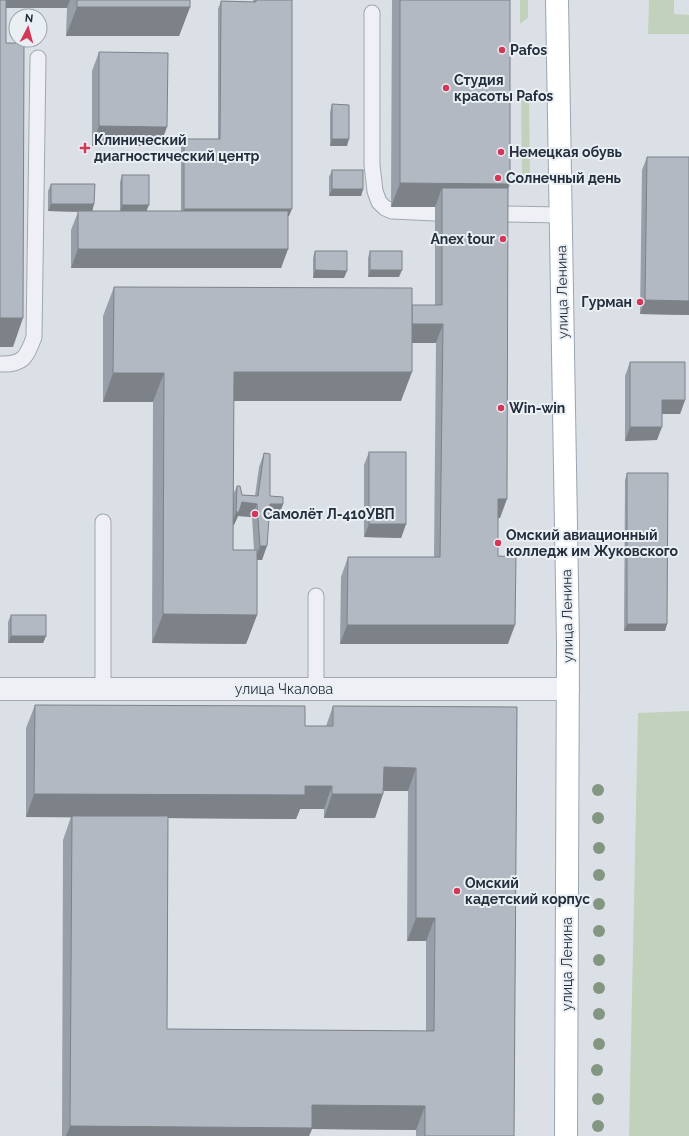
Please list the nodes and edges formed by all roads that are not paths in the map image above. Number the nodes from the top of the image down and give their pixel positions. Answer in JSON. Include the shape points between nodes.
{"nodes":[{"id":1,"x":557,"y":0,"type":"edge"},
{"id":2,"x":372,"y":13,"type":"dead end"},
{"id":3,"x":38,"y":58,"type":"dead end"},
{"id":4,"x":435,"y":213,"type":"dead end"},
{"id":5,"x":501,"y":214,"type":"edge"},
{"id":6,"x":560,"y":214,"type":"junction"},
{"id":7,"x":0,"y":364,"type":"edge"},
{"id":8,"x":103,"y":522,"type":"dead end"},
{"id":9,"x":316,"y":596,"type":"dead end"},
{"id":10,"x":0,"y":689,"type":"edge"},
{"id":11,"x":103,"y":689,"type":"junction"},
{"id":12,"x":316,"y":689,"type":"junction"},
{"id":13,"x":568,"y":689,"type":"junction"},
{"id":14,"x":566,"y":1136,"type":"edge"}],
"edges":[{"from":1,"to":6,"type":"main road","name":"улица Ленина"},
{"from":2,"to":4,"type":"lane","via":[[372,165],[375,191],[379,202],[392,212]]},
{"from":3,"to":7,"type":"lane","via":[[34,337],[28,354],[14,364]]},
{"from":5,"to":6,"type":"lane"},
{"from":6,"to":13,"type":"main road","name":"улица Ленина"},
{"from":8,"to":11,"type":"lane"},
{"from":9,"to":12,"type":"lane"},
{"from":10,"to":11,"type":"street","name":"улица Чкалова"},
{"from":11,"to":12,"type":"street","name":"улица Чкалова"},
{"from":12,"to":13,"type":"street","name":"улица Чкалова"},
{"from":13,"to":14,"type":"main road","name":"улица Ленина"}]}
